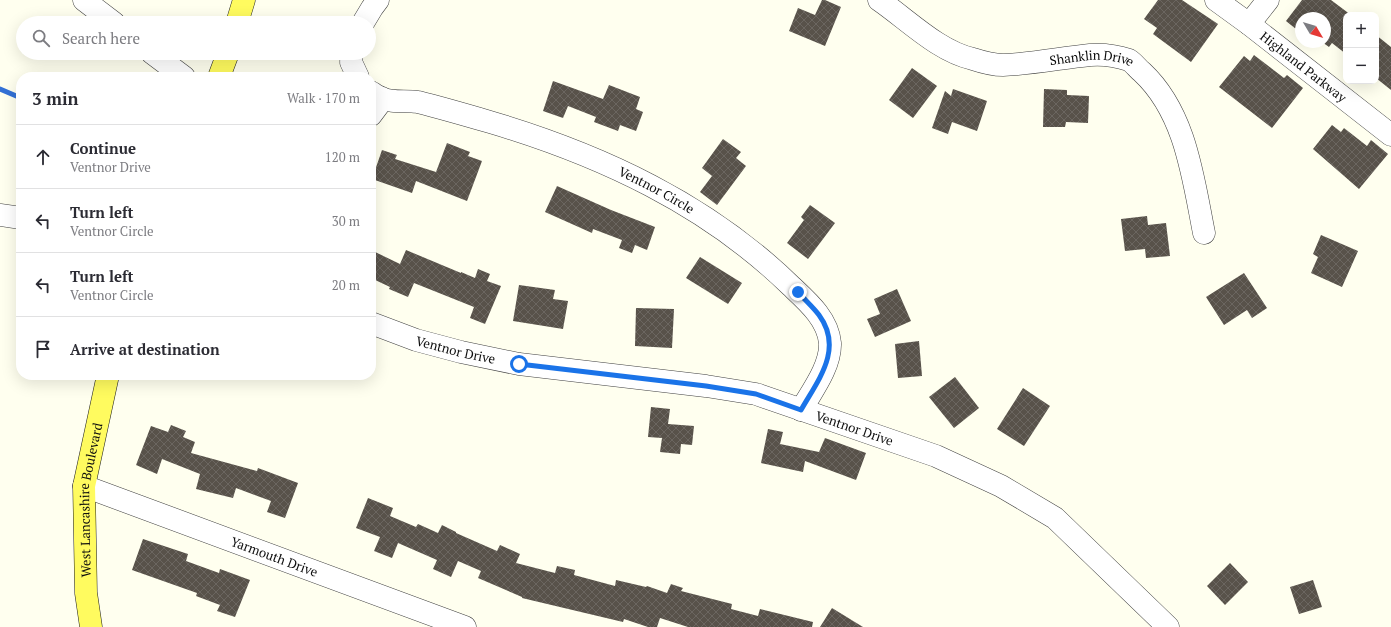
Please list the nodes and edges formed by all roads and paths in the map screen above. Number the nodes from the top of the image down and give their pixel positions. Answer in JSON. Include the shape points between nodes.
{"nodes":[{"id":1,"x":84,"y":0,"type":"edge"},
{"id":2,"x":244,"y":0,"type":"edge"},
{"id":3,"x":378,"y":0,"type":"edge"},
{"id":4,"x":879,"y":0,"type":"edge"},
{"id":5,"x":1216,"y":0,"type":"edge"},
{"id":6,"x":1268,"y":0,"type":"edge"},
{"id":7,"x":105,"y":16,"type":"edge"},
{"id":8,"x":240,"y":16,"type":"edge"},
{"id":9,"x":367,"y":16,"type":"edge"},
{"id":10,"x":1249,"y":24,"type":"junction"},
{"id":11,"x":161,"y":60,"type":"edge"},
{"id":12,"x":225,"y":60,"type":"edge"},
{"id":13,"x":352,"y":60,"type":"edge"},
{"id":14,"x":177,"y":72,"type":"edge"},
{"id":15,"x":221,"y":72,"type":"edge"},
{"id":16,"x":356,"y":72,"type":"edge"},
{"id":17,"x":376,"y":102,"type":"edge"},
{"id":18,"x":1391,"y":135,"type":"edge"},
{"id":19,"x":0,"y":216,"type":"edge"},
{"id":20,"x":16,"y":218,"type":"edge"},
{"id":21,"x":1204,"y":233,"type":"dead end"},
{"id":22,"x":376,"y":325,"type":"edge"},
{"id":23,"x":107,"y":380,"type":"edge"},
{"id":24,"x":801,"y":410,"type":"junction"},
{"id":25,"x":84,"y":486,"type":"junction"},
{"id":26,"x":433,"y":622,"type":"edge"},
{"id":27,"x":90,"y":627,"type":"edge"},
{"id":28,"x":465,"y":627,"type":"edge"},
{"id":29,"x":1168,"y":627,"type":"edge"}],
"edges":[{"from":1,"to":7,"type":"street"},
{"from":2,"to":8,"type":"main road"},
{"from":3,"to":9,"type":"street"},
{"from":4,"to":21,"type":"street","name":"Shanklin Drive","via":[[939,44],[955,54],[971,59],[1002,65],[1092,55],[1130,61],[1150,79],[1166,102],[1182,135]]},
{"from":5,"to":10,"type":"street","name":"Highland Parkway"},
{"from":6,"to":10,"type":"street"},
{"from":10,"to":18,"type":"street","name":"Highland Parkway"},
{"from":11,"to":14,"type":"street"},
{"from":12,"to":15,"type":"main road"},
{"from":13,"to":16,"type":"street"},
{"from":17,"to":24,"type":"street","name":"Ventnor Circle","via":[[416,102],[490,122],[572,149],[656,187],[731,236],[774,269],[819,315],[826,327],[830,355]]},
{"from":19,"to":20,"type":"street"},
{"from":22,"to":24,"type":"street","name":"Ventnor Drive","via":[[416,340],[519,364],[756,394]]},
{"from":23,"to":25,"type":"main road","name":"West Lancashire Boulevard"},
{"from":24,"to":29,"type":"street","name":"Ventnor Drive","via":[[936,456],[1001,486],[1035,506],[1055,518]]},
{"from":25,"to":26,"type":"street","name":"Yarmouth Drive"},
{"from":25,"to":27,"type":"main road","name":"West Lancashire Boulevard","via":[[86,593]]},
{"from":26,"to":28,"type":"street","name":"Yarmouth Drive"}]}
